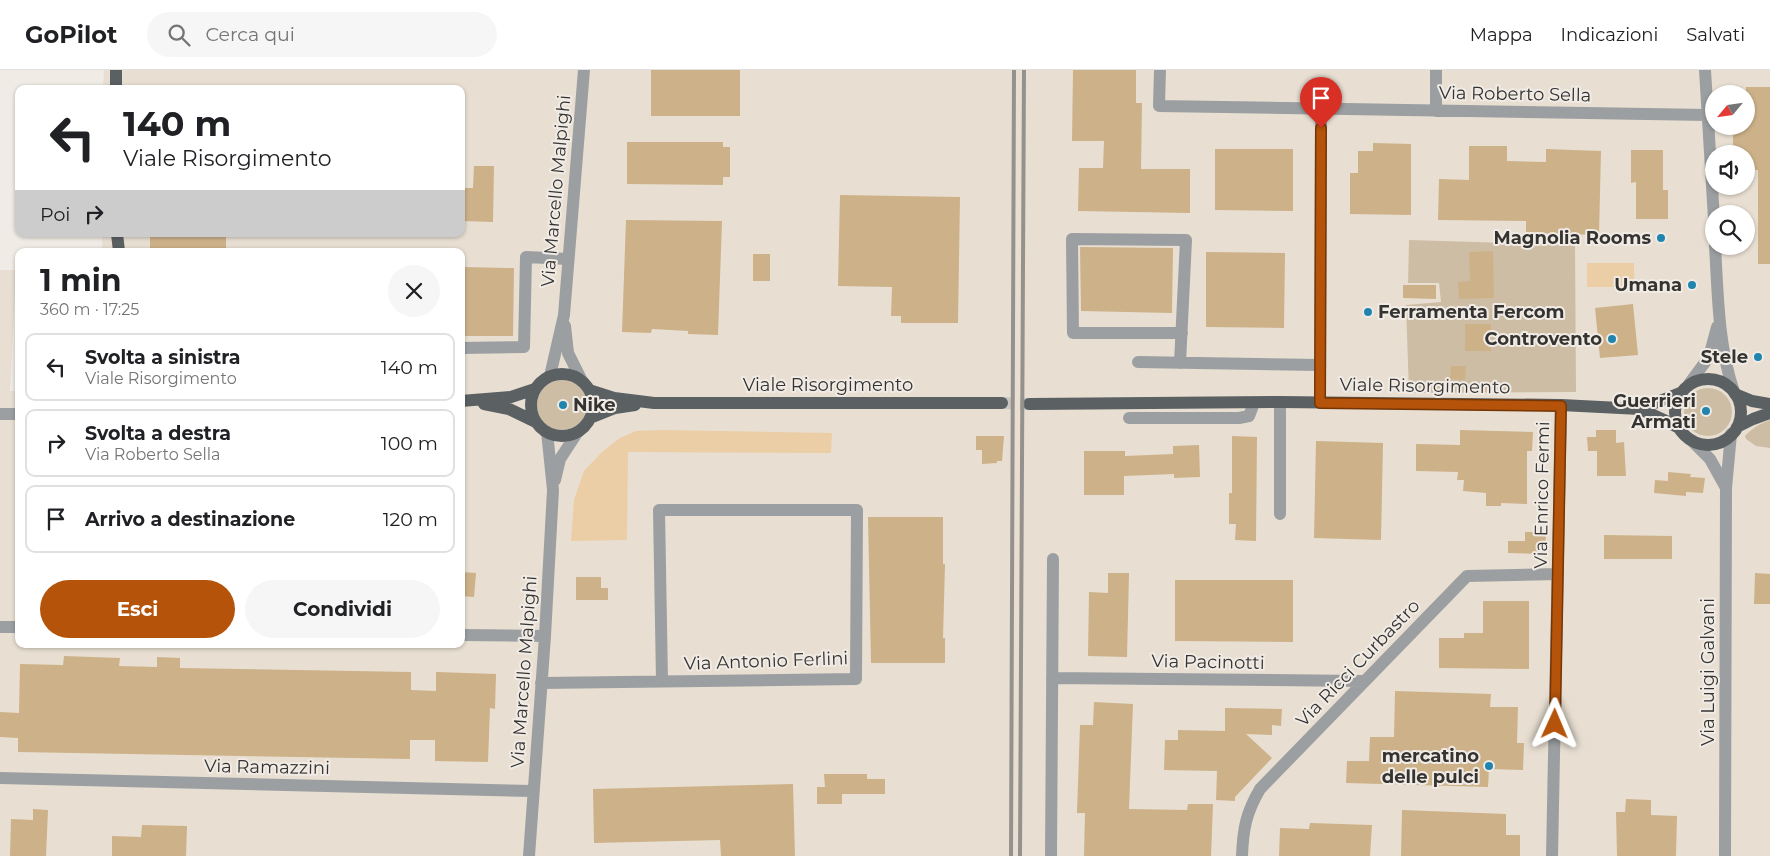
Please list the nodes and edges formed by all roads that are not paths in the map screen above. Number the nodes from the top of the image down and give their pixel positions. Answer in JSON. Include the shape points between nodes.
{"nodes":[{"id":1,"x":116,"y":70,"type":"edge"},
{"id":2,"x":584,"y":70,"type":"edge"},
{"id":3,"x":1160,"y":70,"type":"edge"},
{"id":4,"x":1436,"y":70,"type":"edge"},
{"id":5,"x":1705,"y":70,"type":"edge"},
{"id":6,"x":116,"y":85,"type":"edge"},
{"id":7,"x":1706,"y":85,"type":"edge"},
{"id":8,"x":1321,"y":109,"type":"junction"},
{"id":9,"x":1436,"y":111,"type":"junction"},
{"id":10,"x":1705,"y":115,"type":"edge"},
{"id":11,"x":1709,"y":135,"type":"edge"},
{"id":12,"x":1713,"y":205,"type":"edge"},
{"id":13,"x":1716,"y":255,"type":"edge"},
{"id":14,"x":568,"y":259,"type":"junction"},
{"id":15,"x":1719,"y":314,"type":"junction"},
{"id":16,"x":564,"y":315,"type":"junction"},
{"id":17,"x":1182,"y":333,"type":"junction"},
{"id":18,"x":465,"y":348,"type":"edge"},
{"id":19,"x":1138,"y":362,"type":"dead end"},
{"id":20,"x":1180,"y":363,"type":"junction"},
{"id":21,"x":1320,"y":365,"type":"junction"},
{"id":22,"x":550,"y":376,"type":"junction"},
{"id":23,"x":586,"y":385,"type":"junction"},
{"id":24,"x":535,"y":389,"type":"junction"},
{"id":25,"x":1685,"y":389,"type":"junction"},
{"id":26,"x":1734,"y":393,"type":"junction"},
{"id":27,"x":465,"y":401,"type":"edge"},
{"id":28,"x":474,"y":401,"type":"junction"},
{"id":29,"x":1280,"y":402,"type":"junction"},
{"id":30,"x":654,"y":403,"type":"junction"},
{"id":31,"x":1254,"y":403,"type":"junction"},
{"id":32,"x":1320,"y":403,"type":"junction"},
{"id":33,"x":1002,"y":404,"type":"tunnel mouth"},
{"id":34,"x":1029,"y":404,"type":"tunnel mouth"},
{"id":35,"x":1770,"y":404,"type":"edge"},
{"id":36,"x":1561,"y":406,"type":"junction"},
{"id":37,"x":1640,"y":409,"type":"junction"},
{"id":38,"x":1770,"y":413,"type":"edge"},
{"id":39,"x":0,"y":414,"type":"edge"},
{"id":40,"x":15,"y":414,"type":"edge"},
{"id":41,"x":590,"y":418,"type":"junction"},
{"id":42,"x":1129,"y":418,"type":"dead end"},
{"id":43,"x":536,"y":422,"type":"junction"},
{"id":44,"x":1679,"y":428,"type":"junction"},
{"id":45,"x":1734,"y":431,"type":"junction"},
{"id":46,"x":547,"y":432,"type":"junction"},
{"id":47,"x":576,"y":433,"type":"junction"},
{"id":48,"x":1691,"y":440,"type":"junction"},
{"id":49,"x":1726,"y":488,"type":"junction"},
{"id":50,"x":553,"y":490,"type":"junction"},
{"id":51,"x":1280,"y":514,"type":"dead end"},
{"id":52,"x":1053,"y":560,"type":"dead end"},
{"id":53,"x":1558,"y":574,"type":"junction"},
{"id":54,"x":0,"y":627,"type":"edge"},
{"id":55,"x":15,"y":627,"type":"edge"},
{"id":56,"x":465,"y":635,"type":"edge"},
{"id":57,"x":545,"y":636,"type":"junction"},
{"id":58,"x":1052,"y":678,"type":"junction"},
{"id":59,"x":662,"y":681,"type":"junction"},
{"id":60,"x":1364,"y":681,"type":"junction"},
{"id":61,"x":541,"y":683,"type":"junction"},
{"id":62,"x":0,"y":778,"type":"edge"},
{"id":63,"x":533,"y":790,"type":"junction"},
{"id":64,"x":529,"y":856,"type":"edge"},
{"id":65,"x":1051,"y":856,"type":"edge"},
{"id":66,"x":1242,"y":856,"type":"edge"},
{"id":67,"x":1552,"y":856,"type":"edge"},
{"id":68,"x":1725,"y":856,"type":"edge"}],
"edges":[{"from":1,"to":6,"type":"main road"},
{"from":2,"to":14,"type":"street","name":"Via Marcello Malpighi"},
{"from":3,"to":8,"type":"street","name":"Via Roberto Sella","via":[[1159,106]]},
{"from":4,"to":9,"type":"street"},
{"from":5,"to":7,"type":"street"},
{"from":8,"to":9,"type":"street","name":"Via Roberto Sella"},
{"from":8,"to":21,"type":"street"},
{"from":9,"to":10,"type":"street","name":"Via Roberto Sella"},
{"from":11,"to":12,"type":"street"},
{"from":13,"to":15,"type":"street"},
{"from":14,"to":16,"type":"street","name":"Via Marcello Malpighi"},
{"from":14,"to":18,"type":"street","via":[[526,257],[524,347]]},
{"from":15,"to":25,"type":"street","via":[[1709,357]]},
{"from":15,"to":26,"type":"street"},
{"from":16,"to":22,"type":"street","name":"Via Marcello Malpighi"},
{"from":16,"to":23,"type":"street","name":"Via Marcello Malpighi","via":[[568,353]]},
{"from":17,"to":17,"type":"street","via":[[1186,240],[1072,239],[1073,333]]},
{"from":17,"to":20,"type":"street"},
{"from":19,"to":20,"type":"street"},
{"from":20,"to":21,"type":"street"},
{"from":21,"to":32,"type":"street"},
{"from":22,"to":23,"type":"main road","name":"Viale Risorgimento","via":[[566,374]]},
{"from":22,"to":24,"type":"main road"},
{"from":23,"to":30,"type":"main road","name":"Viale Risorgimento","via":[[614,398]]},
{"from":23,"to":41,"type":"main road","via":[[593,399]]},
{"from":24,"to":28,"type":"main road","via":[[511,397]]},
{"from":24,"to":43,"type":"main road","via":[[530,406]]},
{"from":25,"to":26,"type":"main road","via":[[1705,379],[1713,379]]},
{"from":25,"to":37,"type":"main road","name":"Viale Risorgimento"},
{"from":25,"to":44,"type":"main road","via":[[1676,401]]},
{"from":26,"to":35,"type":"main road"},
{"from":26,"to":45,"type":"main road","via":[[1740,413]]},
{"from":27,"to":28,"type":"main road"},
{"from":28,"to":43,"type":"main road","via":[[510,409]]},
{"from":29,"to":31,"type":"main road","name":"Viale Risorgimento"},
{"from":29,"to":32,"type":"main road","name":"Viale Risorgimento"},
{"from":29,"to":51,"type":"street"},
{"from":30,"to":33,"type":"main road","name":"Viale Risorgimento"},
{"from":30,"to":41,"type":"main road","name":"Viale Risorgimento","via":[[615,408]]},
{"from":31,"to":34,"type":"main road","name":"Viale Risorgimento"},
{"from":31,"to":42,"type":"street","via":[[1249,416],[1239,418]]},
{"from":32,"to":36,"type":"main road","name":"Viale Risorgimento"},
{"from":36,"to":37,"type":"main road","name":"Viale Risorgimento"},
{"from":36,"to":53,"type":"street","name":"Via Enrico Fermi"},
{"from":37,"to":44,"type":"main road","name":"Viale Risorgimento"},
{"from":38,"to":45,"type":"main road"},
{"from":39,"to":40,"type":"street"},
{"from":41,"to":47,"type":"main road","name":"Viale Risorgimento"},
{"from":43,"to":46,"type":"main road"},
{"from":44,"to":48,"type":"main road"},
{"from":45,"to":48,"type":"main road","via":[[1718,443],[1709,445]]},
{"from":45,"to":49,"type":"street","name":"Via Luigi Galvani"},
{"from":46,"to":47,"type":"main road","via":[[556,436]]},
{"from":46,"to":50,"type":"street","name":"Via Marcello Malpighi"},
{"from":47,"to":50,"type":"street","name":"Via Marcello Malpighi","via":[[560,459]]},
{"from":48,"to":49,"type":"street","name":"Via Luigi Galvani","via":[[1710,460]]},
{"from":49,"to":68,"type":"street","name":"Via Luigi Galvani"},
{"from":50,"to":57,"type":"street","name":"Via Marcello Malpighi"},
{"from":52,"to":58,"type":"street"},
{"from":53,"to":60,"type":"street","name":"Via Ricci Curbastro","via":[[1467,576]]},
{"from":53,"to":67,"type":"street","name":"Via Enrico Fermi"},
{"from":54,"to":55,"type":"street"},
{"from":56,"to":57,"type":"street"},
{"from":57,"to":61,"type":"street","name":"Via Marcello Malpighi"},
{"from":58,"to":60,"type":"street","name":"Via Pacinotti"},
{"from":58,"to":65,"type":"street"},
{"from":59,"to":59,"type":"street","name":"Via Antonio Ferlini","via":[[856,679],[857,510],[659,510]]},
{"from":59,"to":61,"type":"street","name":"Via Antonio Ferlini"},
{"from":60,"to":66,"type":"street","name":"Via Ricci Curbastro","via":[[1260,789],[1246,817]]},
{"from":61,"to":63,"type":"street","name":"Via Marcello Malpighi"},
{"from":62,"to":63,"type":"street","name":"Via Ramazzini"},
{"from":63,"to":64,"type":"street","name":"Via Marcello Malpighi"}]}
